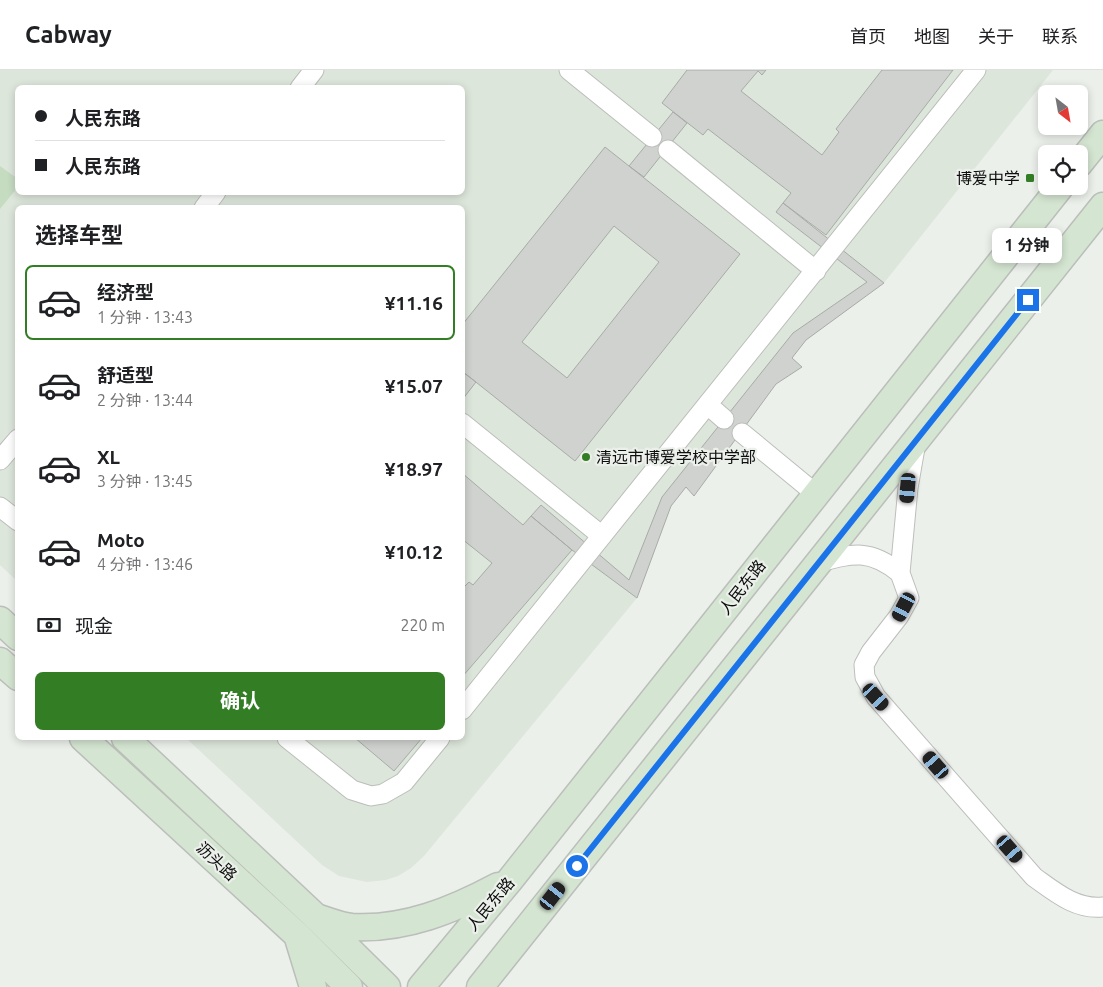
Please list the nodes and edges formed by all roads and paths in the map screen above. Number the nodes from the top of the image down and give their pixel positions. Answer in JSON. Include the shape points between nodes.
{"nodes":[{"id":1,"x":314,"y":70,"type":"edge"},
{"id":2,"x":569,"y":70,"type":"edge"},
{"id":3,"x":976,"y":70,"type":"edge"},
{"id":4,"x":302,"y":85,"type":"edge"},
{"id":5,"x":1103,"y":134,"type":"edge"},
{"id":6,"x":652,"y":137,"type":"dead end"},
{"id":7,"x":668,"y":150,"type":"dead end"},
{"id":8,"x":1088,"y":153,"type":"edge"},
{"id":9,"x":1054,"y":195,"type":"edge"},
{"id":10,"x":1103,"y":206,"type":"edge"},
{"id":11,"x":816,"y":271,"type":"junction"},
{"id":12,"x":708,"y":405,"type":"junction"},
{"id":13,"x":724,"y":419,"type":"dead end"},
{"id":14,"x":465,"y":425,"type":"edge"},
{"id":15,"x":742,"y":433,"type":"dead end"},
{"id":16,"x":916,"y":440,"type":"junction"},
{"id":17,"x":15,"y":442,"type":"edge"},
{"id":18,"x":0,"y":460,"type":"edge"},
{"id":19,"x":816,"y":494,"type":"junction"},
{"id":20,"x":0,"y":507,"type":"edge"},
{"id":21,"x":15,"y":519,"type":"edge"},
{"id":22,"x":602,"y":536,"type":"junction"},
{"id":23,"x":819,"y":562,"type":"junction"},
{"id":24,"x":900,"y":573,"type":"junction"},
{"id":25,"x":0,"y":620,"type":"edge"},
{"id":26,"x":15,"y":634,"type":"edge"},
{"id":27,"x":0,"y":661,"type":"edge"},
{"id":28,"x":15,"y":674,"type":"edge"},
{"id":29,"x":465,"y":706,"type":"edge"},
{"id":30,"x":85,"y":740,"type":"edge"},
{"id":31,"x":127,"y":740,"type":"edge"},
{"id":32,"x":290,"y":740,"type":"edge"},
{"id":33,"x":438,"y":740,"type":"edge"},
{"id":34,"x":510,"y":880,"type":"junction"},
{"id":35,"x":1103,"y":907,"type":"edge"},
{"id":36,"x":316,"y":917,"type":"junction"},
{"id":37,"x":297,"y":935,"type":"junction"},
{"id":38,"x":313,"y":987,"type":"edge"},
{"id":39,"x":349,"y":987,"type":"edge"},
{"id":40,"x":386,"y":987,"type":"edge"},
{"id":41,"x":421,"y":987,"type":"edge"},
{"id":42,"x":480,"y":987,"type":"edge"}],
"edges":[{"from":1,"to":4,"type":"street"},
{"from":2,"to":6,"type":"street"},
{"from":3,"to":11,"type":"street"},
{"from":5,"to":8,"type":"main road"},
{"from":7,"to":11,"type":"street"},
{"from":9,"to":19,"type":"main road","name":"人民东路"},
{"from":10,"to":16,"type":"main road"},
{"from":11,"to":12,"type":"street"},
{"from":12,"to":13,"type":"street"},
{"from":12,"to":22,"type":"street"},
{"from":14,"to":22,"type":"street"},
{"from":15,"to":19,"type":"street"},
{"from":16,"to":23,"type":"main road"},
{"from":16,"to":24,"type":"street"},
{"from":17,"to":18,"type":"street"},
{"from":19,"to":34,"type":"main road","name":"人民东路"},
{"from":20,"to":21,"type":"street"},
{"from":22,"to":29,"type":"street"},
{"from":23,"to":24,"type":"street","via":[[871,555]]},
{"from":23,"to":42,"type":"main road"},
{"from":24,"to":35,"type":"street","via":[[909,598],[864,665],[864,677],[876,697],[1034,877],[1067,900],[1093,908]]},
{"from":25,"to":26,"type":"main road"},
{"from":27,"to":28,"type":"main road"},
{"from":30,"to":37,"type":"main road","name":"沥头路"},
{"from":31,"to":36,"type":"main road","name":"沥头路"},
{"from":32,"to":33,"type":"street","via":[[352,790],[370,796],[383,794],[404,782]]},
{"from":34,"to":36,"type":"main road","via":[[449,910],[392,925],[351,927]]},
{"from":34,"to":41,"type":"main road","name":"人民东路"},
{"from":36,"to":40,"type":"main road","name":"沥头路"},
{"from":37,"to":38,"type":"main road"},
{"from":37,"to":39,"type":"main road","name":"沥头路"}]}
